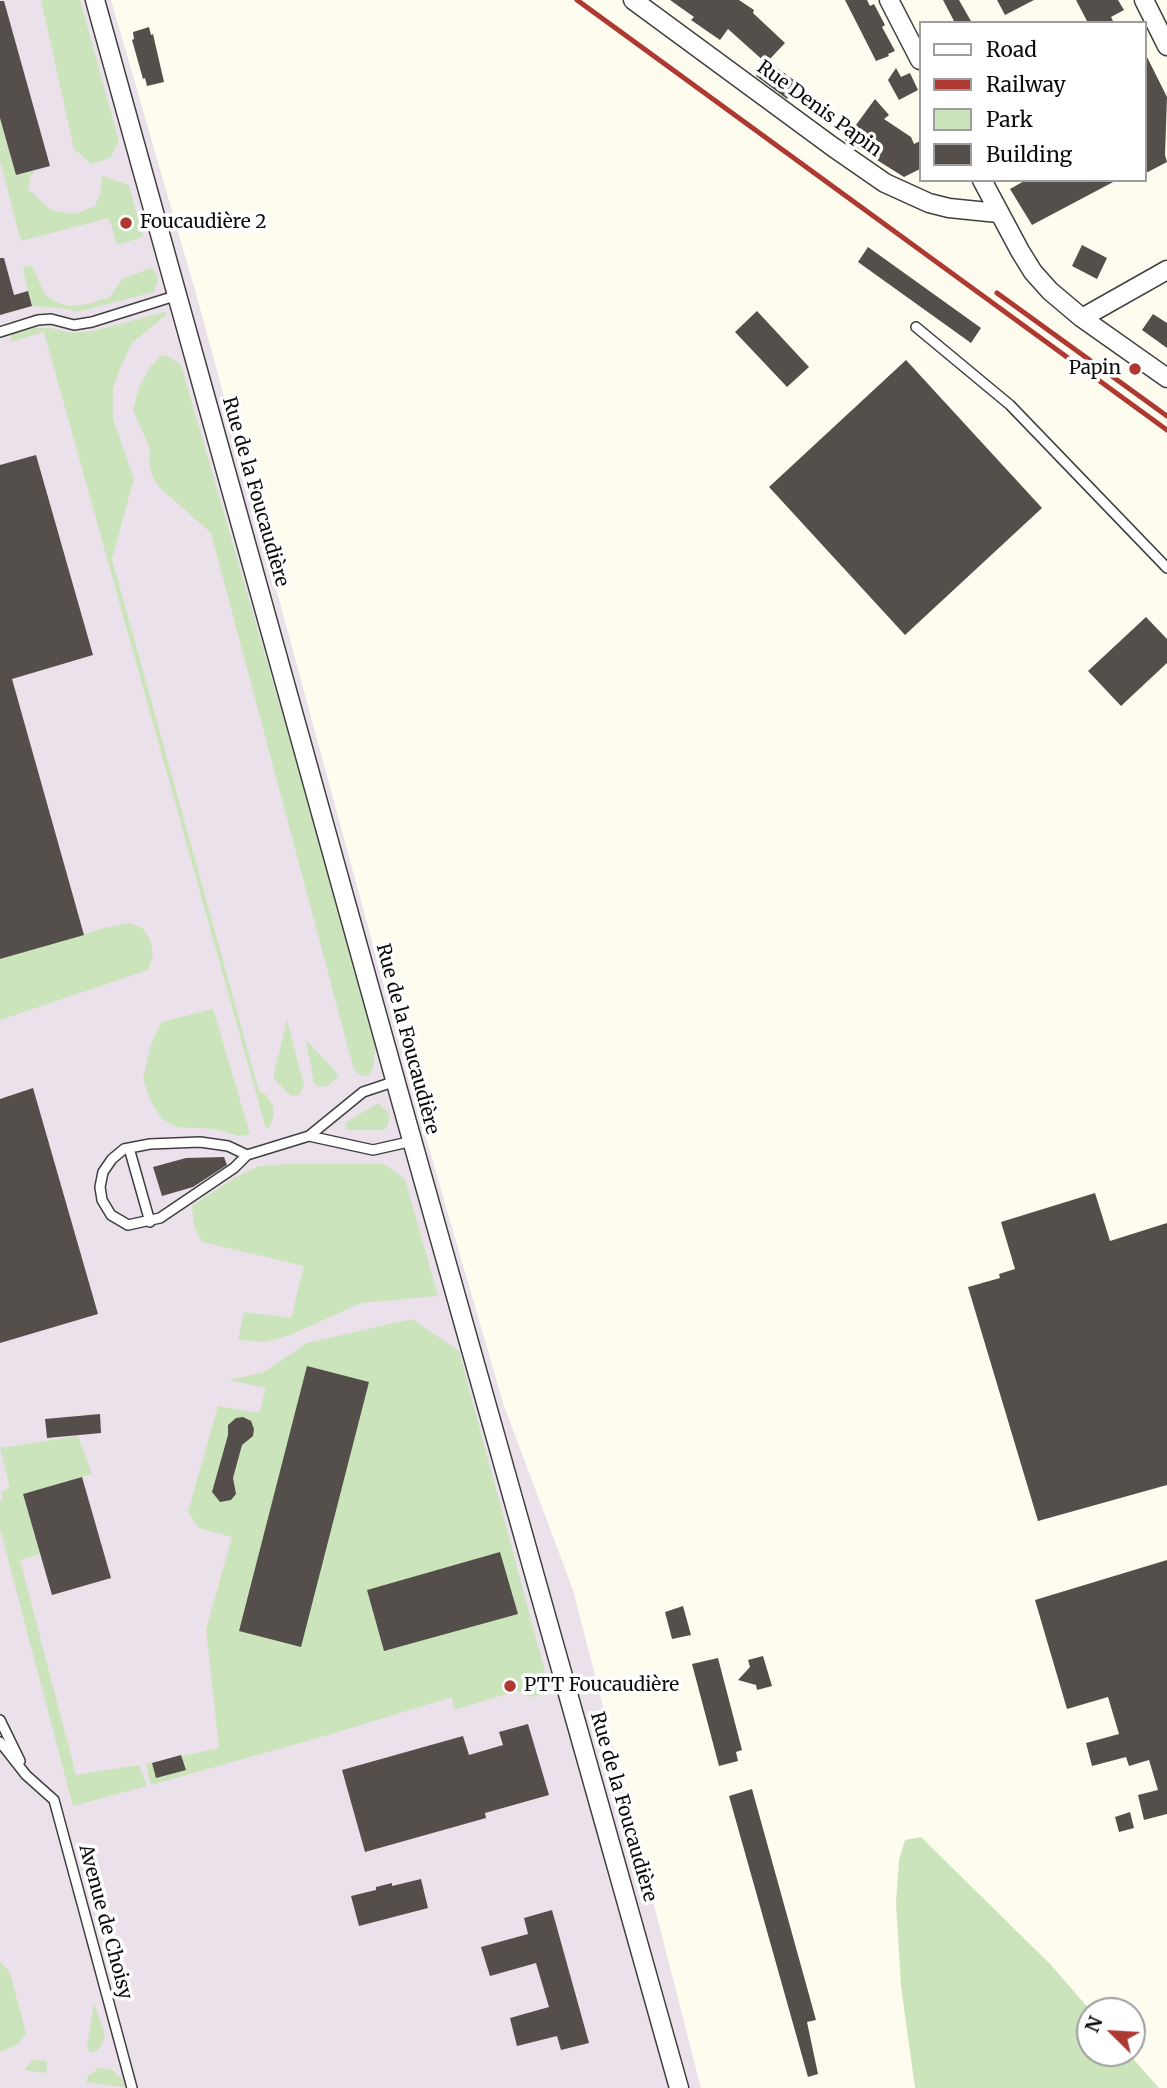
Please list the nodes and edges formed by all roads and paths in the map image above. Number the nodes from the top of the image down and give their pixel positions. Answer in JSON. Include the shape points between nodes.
{"nodes":[{"id":1,"x":95,"y":0,"type":"edge"},
{"id":2,"x":633,"y":0,"type":"edge"},
{"id":3,"x":889,"y":0,"type":"edge"},
{"id":4,"x":1144,"y":0,"type":"edge"},
{"id":5,"x":1167,"y":46,"type":"edge"},
{"id":6,"x":918,"y":57,"type":"edge"},
{"id":7,"x":983,"y":182,"type":"edge"},
{"id":8,"x":998,"y":213,"type":"junction"},
{"id":9,"x":1167,"y":270,"type":"edge"},
{"id":10,"x":178,"y":295,"type":"junction"},
{"id":11,"x":1082,"y":318,"type":"junction"},
{"id":12,"x":916,"y":327,"type":"dead end"},
{"id":13,"x":0,"y":332,"type":"edge"},
{"id":14,"x":1167,"y":378,"type":"edge"},
{"id":15,"x":1167,"y":568,"type":"edge"},
{"id":16,"x":396,"y":1081,"type":"junction"},
{"id":17,"x":309,"y":1136,"type":"junction"},
{"id":18,"x":413,"y":1141,"type":"junction"},
{"id":19,"x":129,"y":1148,"type":"junction"},
{"id":20,"x":247,"y":1155,"type":"junction"},
{"id":21,"x":150,"y":1222,"type":"junction"},
{"id":22,"x":0,"y":1720,"type":"edge"},
{"id":23,"x":0,"y":1742,"type":"edge"},
{"id":24,"x":26,"y":1775,"type":"junction"},
{"id":25,"x":132,"y":2088,"type":"edge"},
{"id":26,"x":680,"y":2088,"type":"edge"}],
"edges":[{"from":1,"to":10,"type":"street","name":"Rue de la Foucaudière"},
{"from":2,"to":8,"type":"street","name":"Rue Denis Papin","via":[[886,183],[939,205]]},
{"from":3,"to":6,"type":"street"},
{"from":4,"to":5,"type":"street"},
{"from":7,"to":8,"type":"street"},
{"from":8,"to":11,"type":"street","via":[[1033,272]]},
{"from":9,"to":11,"type":"street"},
{"from":10,"to":13,"type":"lane","via":[[92,322],[74,325],[38,320]]},
{"from":10,"to":16,"type":"street","name":"Rue de la Foucaudière"},
{"from":11,"to":14,"type":"street"},
{"from":12,"to":15,"type":"lane","via":[[1010,405]]},
{"from":16,"to":17,"type":"lane","via":[[363,1092]]},
{"from":16,"to":18,"type":"street","name":"Rue de la Foucaudière"},
{"from":17,"to":18,"type":"lane","via":[[373,1150]]},
{"from":17,"to":20,"type":"lane"},
{"from":18,"to":26,"type":"street","name":"Rue de la Foucaudière"},
{"from":19,"to":20,"type":"lane","via":[[201,1142]]},
{"from":19,"to":21,"type":"lane"},
{"from":19,"to":21,"type":"lane","via":[[111,1159],[103,1172],[103,1200],[111,1215],[128,1225]]},
{"from":20,"to":21,"type":"lane","via":[[214,1183]]},
{"from":22,"to":24,"type":"lane"},
{"from":23,"to":24,"type":"lane"},
{"from":24,"to":25,"type":"lane","name":"Avenue de Choisy","via":[[54,1800]]}]}
